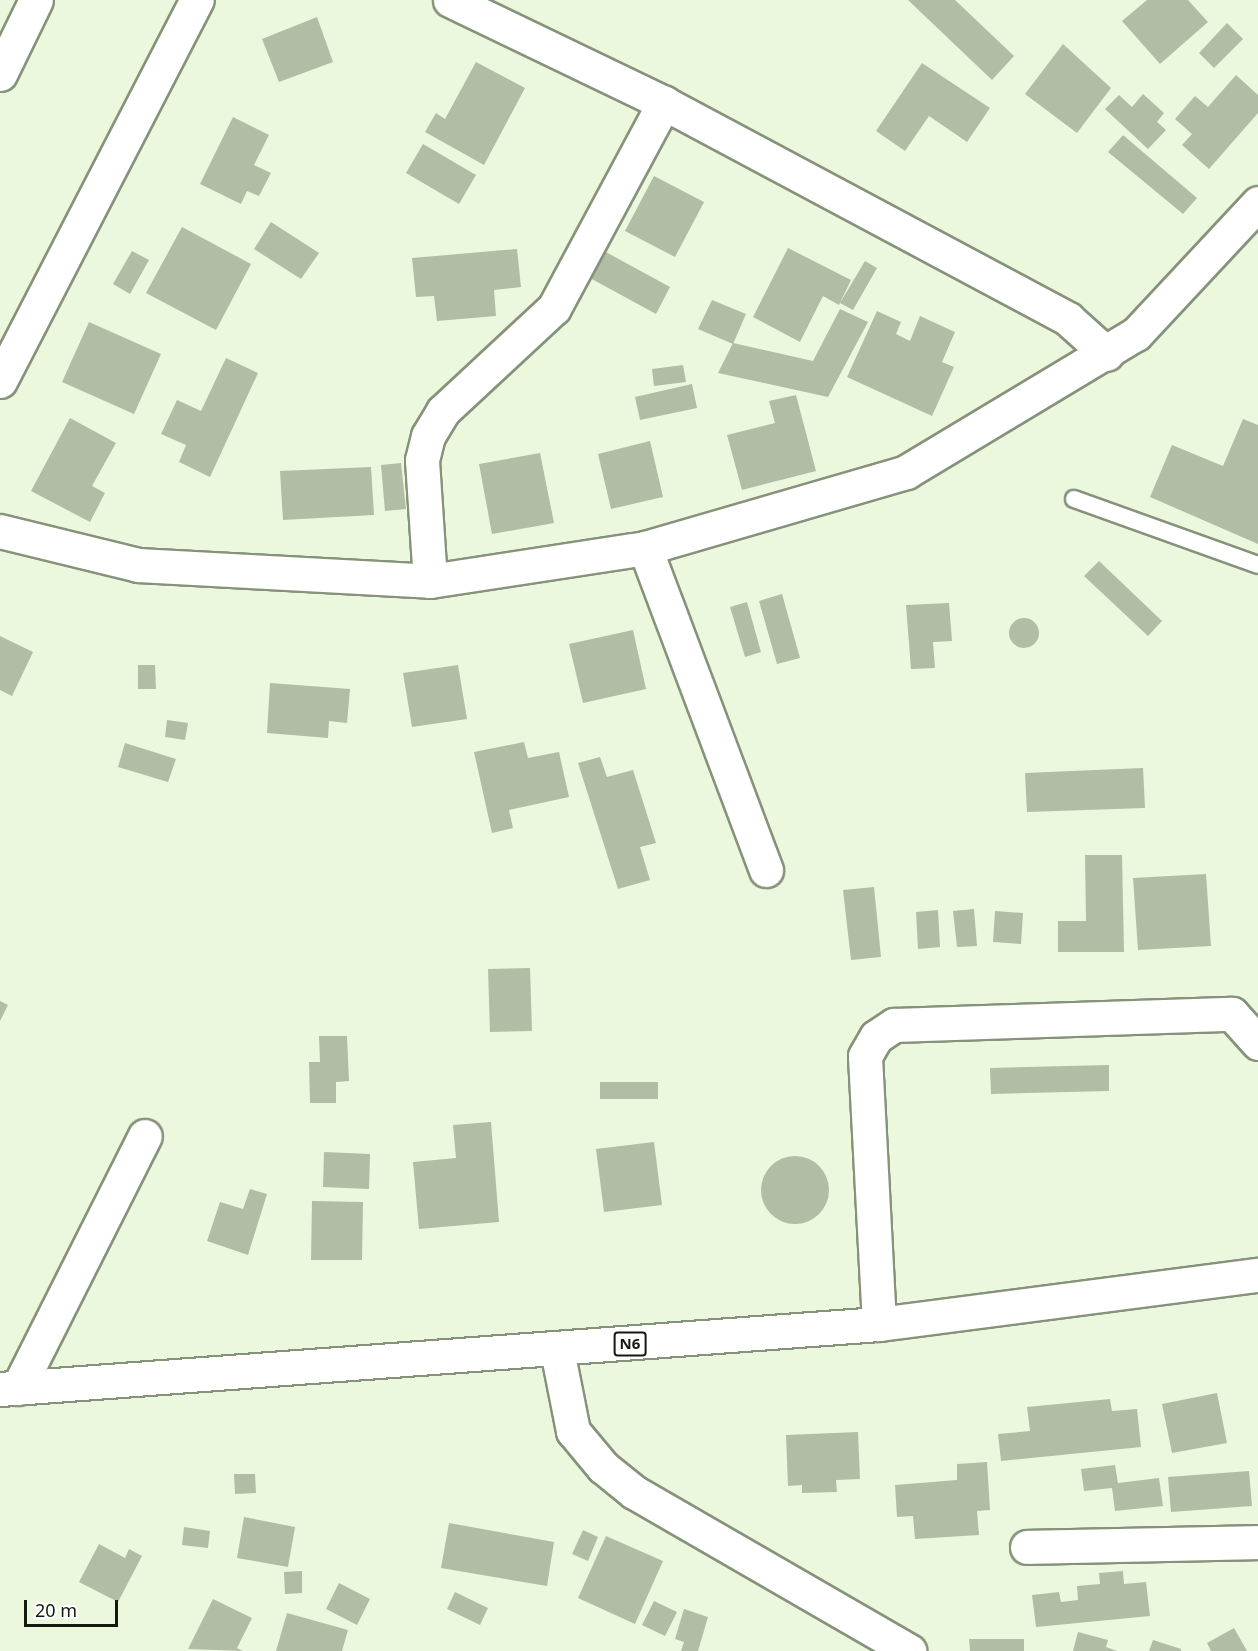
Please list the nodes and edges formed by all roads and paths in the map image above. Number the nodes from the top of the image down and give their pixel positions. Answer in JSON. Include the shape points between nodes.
{"nodes":[{"id":1,"x":36,"y":0,"type":"edge"},
{"id":2,"x":197,"y":0,"type":"edge"},
{"id":3,"x":450,"y":0,"type":"edge"},
{"id":4,"x":0,"y":74,"type":"edge"},
{"id":5,"x":664,"y":103,"type":"junction"},
{"id":6,"x":1258,"y":203,"type":"edge"},
{"id":7,"x":1107,"y":354,"type":"junction"},
{"id":8,"x":0,"y":381,"type":"edge"},
{"id":9,"x":1074,"y":499,"type":"dead end"},
{"id":10,"x":0,"y":531,"type":"edge"},
{"id":11,"x":645,"y":548,"type":"junction"},
{"id":12,"x":1258,"y":565,"type":"edge"},
{"id":13,"x":430,"y":581,"type":"junction"},
{"id":14,"x":766,"y":870,"type":"dead end"},
{"id":15,"x":1258,"y":1042,"type":"edge"},
{"id":16,"x":145,"y":1136,"type":"dead end"},
{"id":17,"x":1258,"y":1275,"type":"edge"},
{"id":18,"x":879,"y":1324,"type":"junction"},
{"id":19,"x":557,"y":1350,"type":"junction"},
{"id":20,"x":9,"y":1388,"type":"edge"},
{"id":21,"x":1258,"y":1542,"type":"edge"},
{"id":22,"x":1027,"y":1547,"type":"dead end"},
{"id":23,"x":909,"y":1651,"type":"edge"}],
"edges":[{"from":1,"to":4,"type":"main road"},
{"from":2,"to":8,"type":"main road"},
{"from":3,"to":5,"type":"main road"},
{"from":5,"to":7,"type":"main road","via":[[1068,319]]},
{"from":5,"to":13,"type":"main road","via":[[554,308],[443,411],[428,436],[422,460]]},
{"from":6,"to":7,"type":"main road","via":[[1136,334]]},
{"from":7,"to":11,"type":"main road","via":[[906,472]]},
{"from":9,"to":12,"type":"lane"},
{"from":10,"to":13,"type":"main road","via":[[138,565]]},
{"from":11,"to":13,"type":"main road"},
{"from":11,"to":14,"type":"main road"},
{"from":15,"to":18,"type":"main road","via":[[1232,1014],[894,1025],[876,1037],[865,1056]]},
{"from":16,"to":20,"type":"main road"},
{"from":17,"to":18,"type":"main road","number":"N6"},
{"from":18,"to":19,"type":"main road","number":"N6"},
{"from":19,"to":20,"type":"main road","number":"N6"},
{"from":19,"to":23,"type":"main road","via":[[573,1431],[603,1467],[644,1498]]},
{"from":21,"to":22,"type":"main road"}]}
